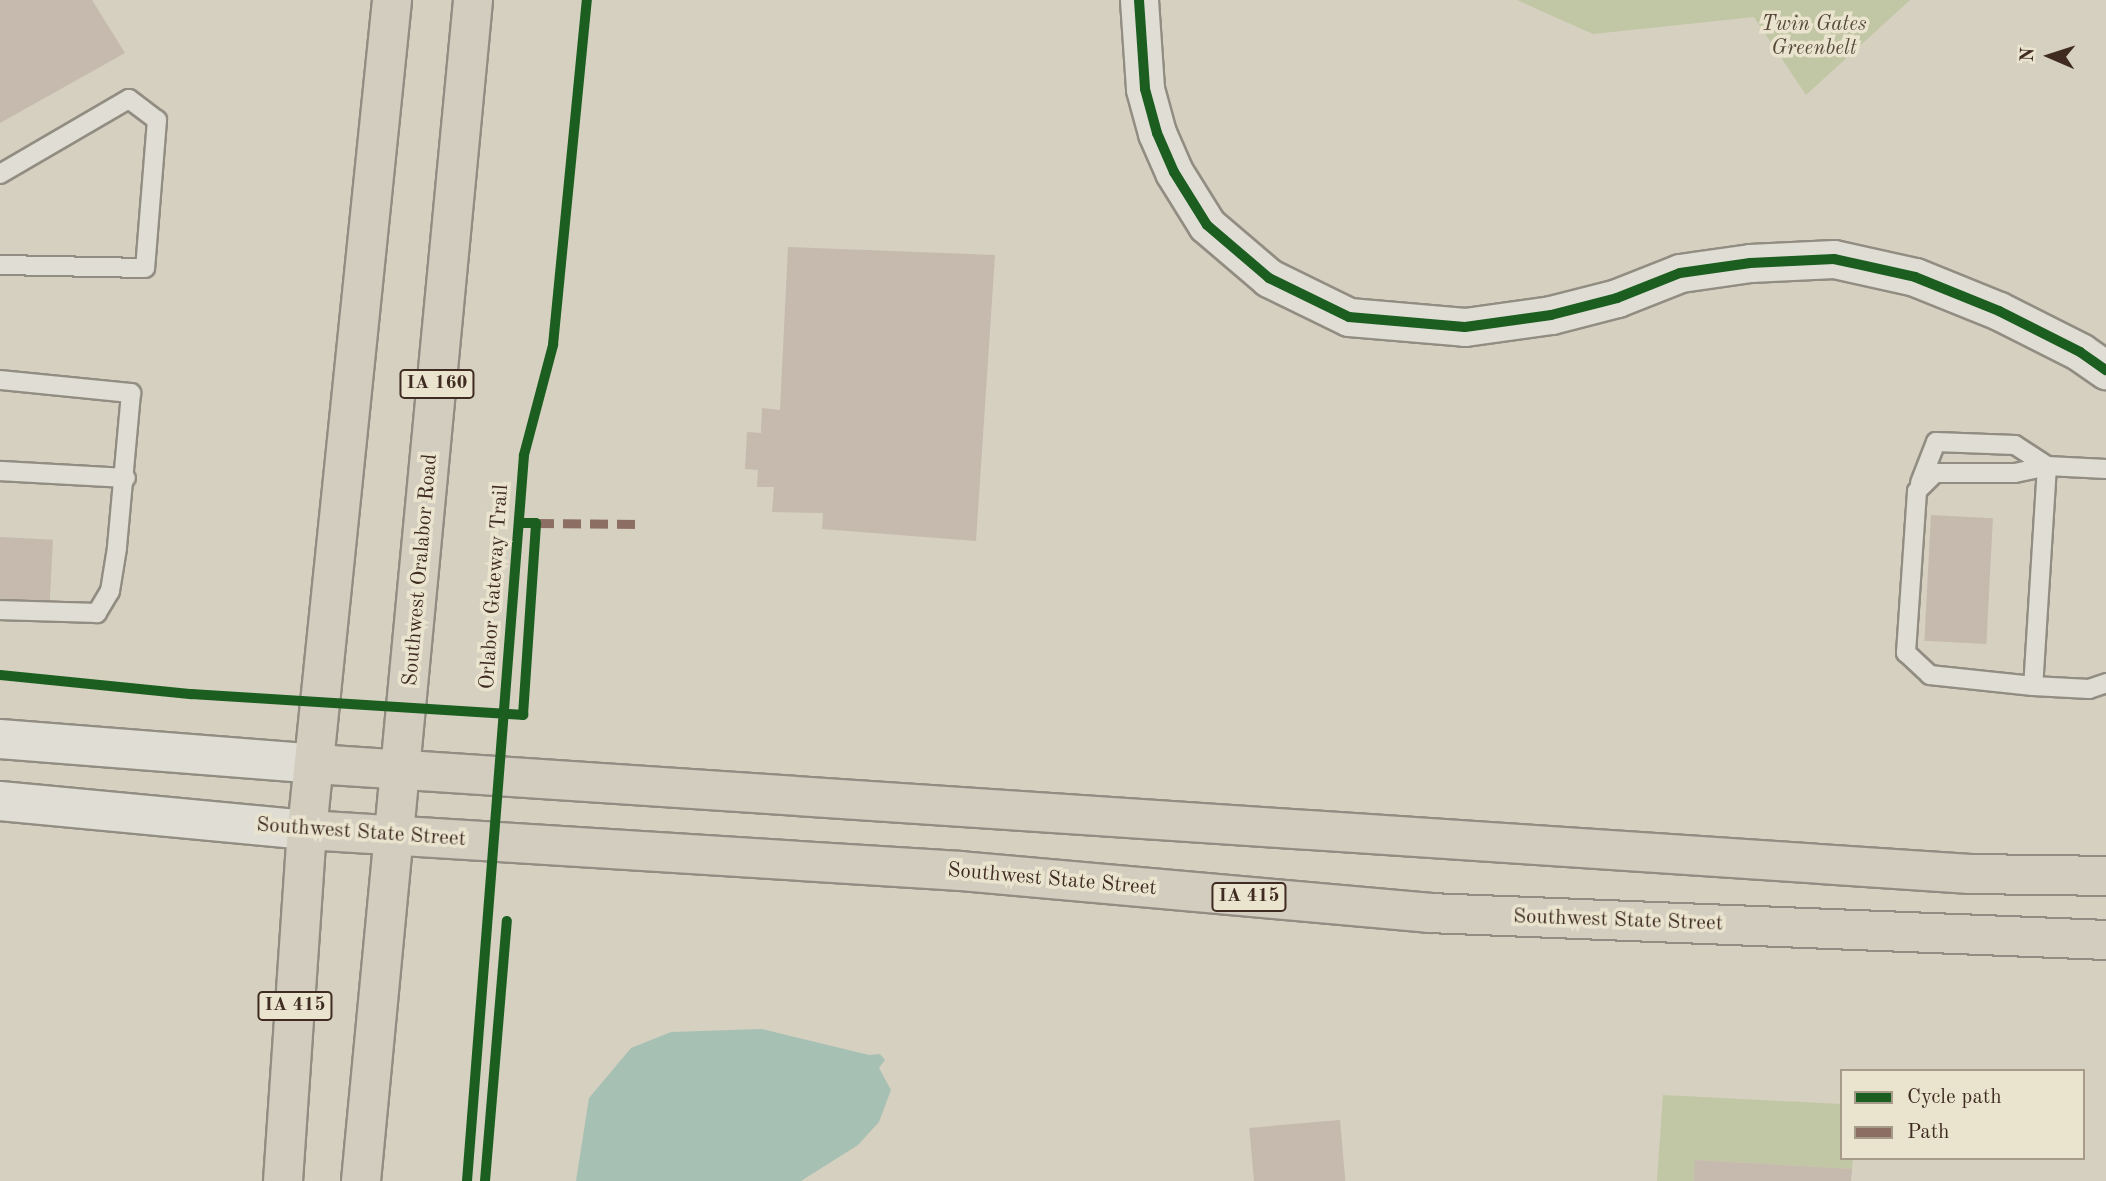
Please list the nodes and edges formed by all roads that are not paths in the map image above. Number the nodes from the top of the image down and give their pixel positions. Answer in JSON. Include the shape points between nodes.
{"nodes":[{"id":1,"x":392,"y":0,"type":"edge"},
{"id":2,"x":473,"y":0,"type":"edge"},
{"id":3,"x":1139,"y":0,"type":"edge"},
{"id":4,"x":0,"y":174,"type":"edge"},
{"id":5,"x":0,"y":265,"type":"edge"},
{"id":6,"x":2106,"y":370,"type":"edge"},
{"id":7,"x":0,"y":380,"type":"edge"},
{"id":8,"x":2047,"y":466,"type":"junction"},
{"id":9,"x":2106,"y":469,"type":"edge"},
{"id":10,"x":0,"y":471,"type":"edge"},
{"id":11,"x":126,"y":478,"type":"junction"},
{"id":12,"x":1917,"y":491,"type":"junction"},
{"id":13,"x":0,"y":610,"type":"edge"},
{"id":14,"x":2106,"y":683,"type":"edge"},
{"id":15,"x":2033,"y":687,"type":"junction"},
{"id":16,"x":9,"y":736,"type":"edge"},
{"id":17,"x":315,"y":764,"type":"junction"},
{"id":18,"x":402,"y":767,"type":"junction"},
{"id":19,"x":0,"y":801,"type":"edge"},
{"id":20,"x":307,"y":830,"type":"junction"},
{"id":21,"x":394,"y":837,"type":"junction"},
{"id":22,"x":2106,"y":876,"type":"edge"},
{"id":23,"x":2106,"y":940,"type":"edge"},
{"id":24,"x":282,"y":1181,"type":"edge"},
{"id":25,"x":361,"y":1181,"type":"edge"}],
"edges":[{"from":1,"to":17,"type":"main road"},
{"from":2,"to":18,"type":"main road","name":"Southwest Oralabor Road","number":"IA 160"},
{"from":3,"to":6,"type":"street","via":[[1145,89],[1157,133],[1174,172],[1207,225],[1269,278],[1349,317],[1465,327],[1551,315],[1617,298],[1680,273],[1750,262],[1834,259],[1915,276],[1998,311]]},
{"from":4,"to":5,"type":"lane","via":[[129,99],[157,120],[145,268]]},
{"from":7,"to":11,"type":"lane","via":[[131,393]]},
{"from":8,"to":9,"type":"lane"},
{"from":8,"to":12,"type":"lane","via":[[2015,473],[1935,473]]},
{"from":8,"to":12,"type":"lane","via":[[2014,445],[1936,442]]},
{"from":8,"to":15,"type":"lane"},
{"from":10,"to":11,"type":"lane"},
{"from":11,"to":13,"type":"lane","via":[[110,591],[97,613]]},
{"from":12,"to":15,"type":"lane","via":[[1906,653],[1930,675]]},
{"from":14,"to":15,"type":"lane","via":[[2089,690]]},
{"from":16,"to":17,"type":"main road"},
{"from":17,"to":18,"type":"main road"},
{"from":17,"to":20,"type":"main road","number":"IA 415"},
{"from":18,"to":21,"type":"main road","name":"Southwest Oralabor Road","number":"IA 160"},
{"from":18,"to":22,"type":"main road","via":[[1956,873]]},
{"from":19,"to":20,"type":"main road","name":"Southwest State Street"},
{"from":20,"to":21,"type":"main road","name":"Southwest State Street"},
{"from":20,"to":24,"type":"main road","number":"IA 415"},
{"from":21,"to":23,"type":"main road","name":"Southwest State Street","number":"IA 415","via":[[961,871],[1429,913]]},
{"from":21,"to":25,"type":"main road","name":"Southwest Oralabor Road"}]}
